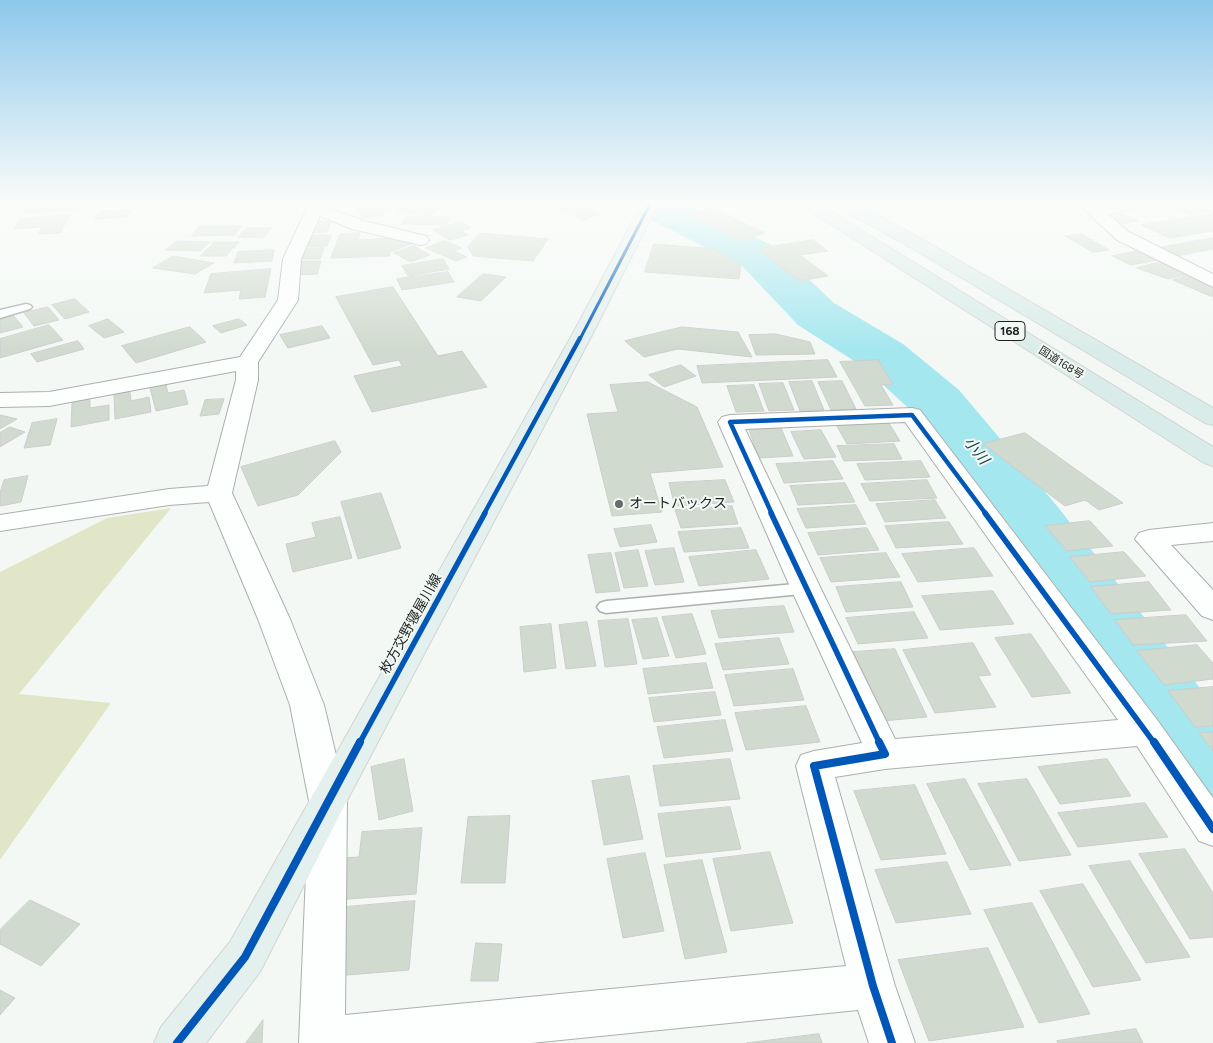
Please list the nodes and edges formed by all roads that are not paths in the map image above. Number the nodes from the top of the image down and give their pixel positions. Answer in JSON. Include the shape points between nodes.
{"nodes":[{"id":1,"x":295,"y":253,"type":"edge"},
{"id":2,"x":625,"y":253,"type":"edge"},
{"id":3,"x":886,"y":253,"type":"edge"},
{"id":4,"x":932,"y":253,"type":"edge"},
{"id":5,"x":1157,"y":253,"type":"edge"},
{"id":6,"x":1213,"y":280,"type":"edge"},
{"id":7,"x":26,"y":307,"type":"dead end"},
{"id":8,"x":0,"y":314,"type":"edge"},
{"id":9,"x":247,"y":362,"type":"junction"},
{"id":10,"x":0,"y":382,"type":"edge"},
{"id":11,"x":115,"y":386,"type":"junction"},
{"id":12,"x":0,"y":400,"type":"edge"},
{"id":13,"x":1213,"y":418,"type":"edge"},
{"id":14,"x":1213,"y":458,"type":"edge"},
{"id":15,"x":219,"y":493,"type":"junction"},
{"id":16,"x":0,"y":523,"type":"edge"},
{"id":17,"x":1213,"y":532,"type":"edge"},
{"id":18,"x":806,"y":589,"type":"junction"},
{"id":19,"x":606,"y":607,"type":"dead end"},
{"id":20,"x":1213,"y":609,"type":"edge"},
{"id":21,"x":1146,"y":731,"type":"junction"},
{"id":22,"x":885,"y":754,"type":"junction"},
{"id":23,"x":328,"y":801,"type":"junction"},
{"id":24,"x":1213,"y":829,"type":"edge"},
{"id":25,"x":873,"y":986,"type":"junction"},
{"id":26,"x":322,"y":1042,"type":"edge"},
{"id":27,"x":177,"y":1043,"type":"edge"},
{"id":28,"x":892,"y":1043,"type":"edge"}],
"edges":[{"from":1,"to":9,"type":"street","via":[[288,300]]},
{"from":2,"to":23,"type":"main road","name":"枚方交野寝屋川線"},
{"from":3,"to":14,"type":"highway","name":"国道168号","number":"168"},
{"from":4,"to":13,"type":"highway","number":"168"},
{"from":5,"to":6,"type":"street"},
{"from":7,"to":8,"type":"lane"},
{"from":9,"to":11,"type":"street"},
{"from":9,"to":15,"type":"street","via":[[247,380]]},
{"from":10,"to":11,"type":"street","via":[[48,388]]},
{"from":11,"to":12,"type":"street","via":[[49,399]]},
{"from":15,"to":16,"type":"street","via":[[169,497]]},
{"from":15,"to":23,"type":"street","via":[[307,704]]},
{"from":17,"to":20,"type":"street","via":[[1149,539]]},
{"from":18,"to":19,"type":"lane"},
{"from":18,"to":21,"type":"street","via":[[730,422],[912,414]]},
{"from":18,"to":22,"type":"street"},
{"from":21,"to":22,"type":"street"},
{"from":21,"to":24,"type":"street"},
{"from":22,"to":25,"type":"street","via":[[814,766]]},
{"from":23,"to":26,"type":"street"},
{"from":23,"to":27,"type":"main road","name":"枚方交野寝屋川線","via":[[245,957]]},
{"from":25,"to":26,"type":"street"},
{"from":25,"to":28,"type":"street"}]}
